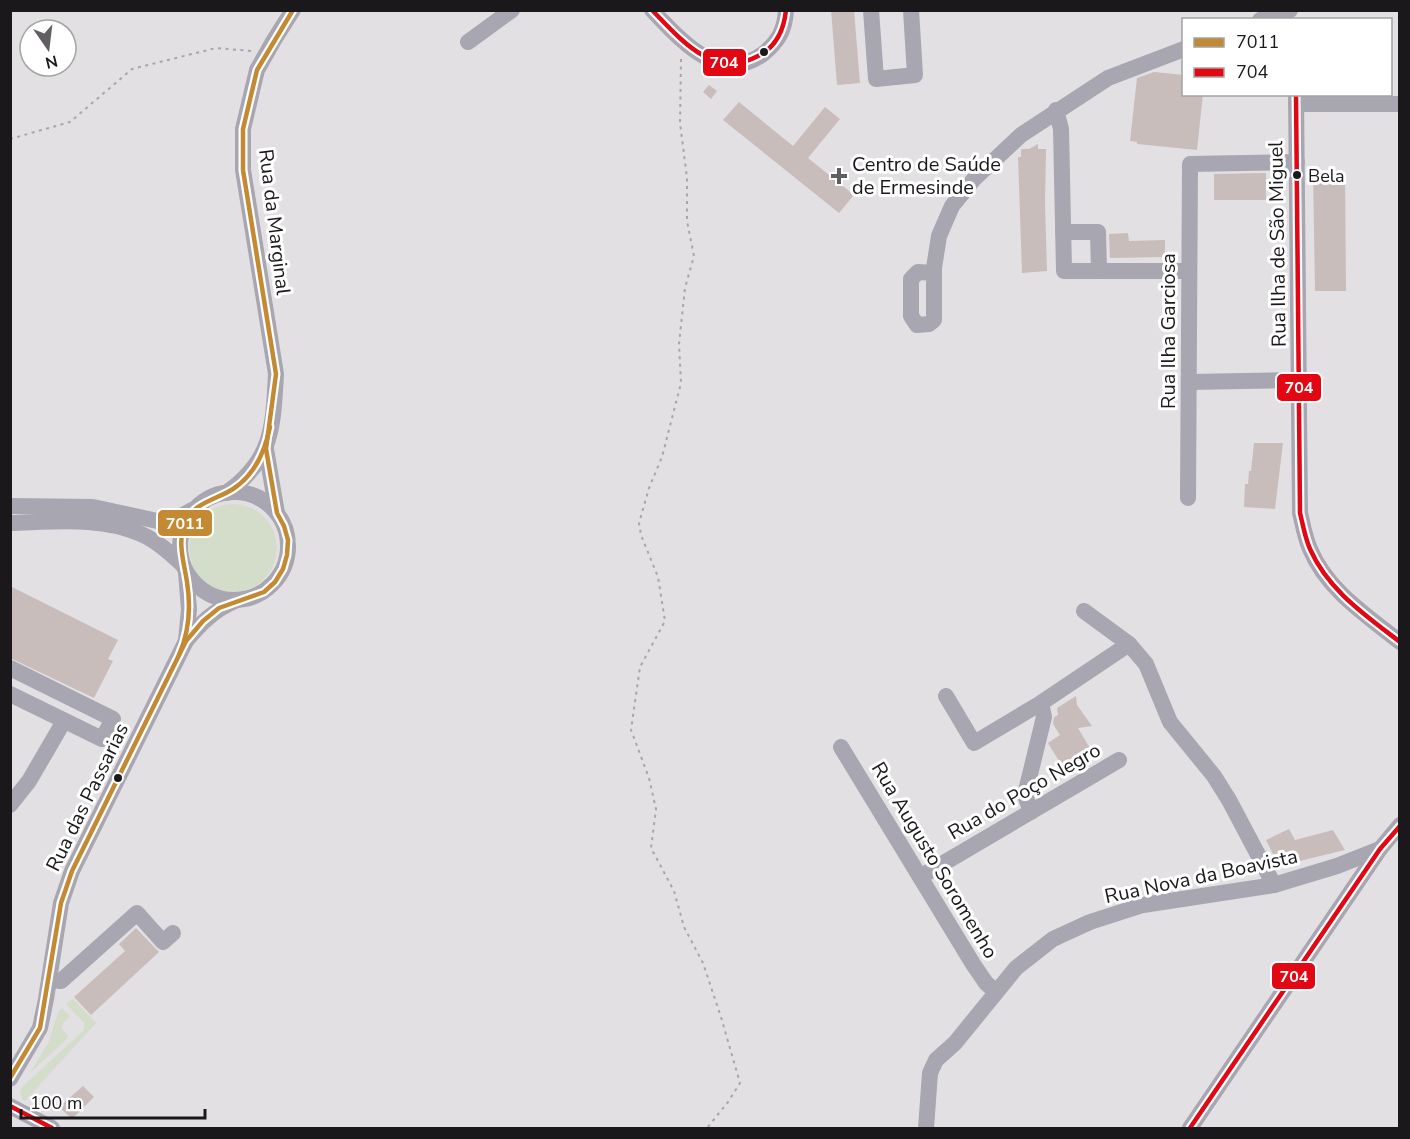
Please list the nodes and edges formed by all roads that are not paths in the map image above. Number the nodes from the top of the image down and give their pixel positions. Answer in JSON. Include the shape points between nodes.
{"nodes":[{"id":1,"x":294,"y":10,"type":"edge"},
{"id":2,"x":512,"y":10,"type":"edge"},
{"id":3,"x":652,"y":10,"type":"edge"},
{"id":4,"x":786,"y":10,"type":"edge"},
{"id":5,"x":871,"y":10,"type":"edge"},
{"id":6,"x":911,"y":10,"type":"edge"},
{"id":7,"x":1290,"y":10,"type":"edge"},
{"id":8,"x":1264,"y":18,"type":"edge"},
{"id":9,"x":468,"y":42,"type":"dead end"},
{"id":10,"x":1182,"y":50,"type":"edge"},
{"id":11,"x":1296,"y":99,"type":"edge"},
{"id":12,"x":1400,"y":104,"type":"edge"},
{"id":13,"x":1056,"y":110,"type":"junction"},
{"id":14,"x":1297,"y":162,"type":"junction"},
{"id":15,"x":1063,"y":232,"type":"junction"},
{"id":16,"x":1098,"y":271,"type":"junction"},
{"id":17,"x":1189,"y":271,"type":"junction"},
{"id":18,"x":934,"y":273,"type":"dead end"},
{"id":19,"x":1300,"y":380,"type":"junction"},
{"id":20,"x":1189,"y":382,"type":"junction"},
{"id":21,"x":266,"y":449,"type":"junction"},
{"id":22,"x":226,"y":493,"type":"junction"},
{"id":23,"x":1188,"y":498,"type":"dead end"},
{"id":24,"x":197,"y":506,"type":"junction"},
{"id":25,"x":12,"y":507,"type":"edge"},
{"id":26,"x":277,"y":513,"type":"junction"},
{"id":27,"x":10,"y":523,"type":"edge"},
{"id":28,"x":184,"y":568,"type":"junction"},
{"id":29,"x":236,"y":601,"type":"junction"},
{"id":30,"x":1084,"y":611,"type":"dead end"},
{"id":31,"x":186,"y":640,"type":"junction"},
{"id":32,"x":1400,"y":642,"type":"edge"},
{"id":33,"x":1129,"y":644,"type":"junction"},
{"id":34,"x":10,"y":668,"type":"edge"},
{"id":35,"x":10,"y":694,"type":"edge"},
{"id":36,"x":946,"y":696,"type":"dead end"},
{"id":37,"x":1041,"y":703,"type":"junction"},
{"id":38,"x":100,"y":712,"type":"junction"},
{"id":39,"x":64,"y":721,"type":"junction"},
{"id":40,"x":89,"y":733,"type":"junction"},
{"id":41,"x":841,"y":747,"type":"dead end"},
{"id":42,"x":1119,"y":760,"type":"dead end"},
{"id":43,"x":10,"y":805,"type":"edge"},
{"id":44,"x":1031,"y":812,"type":"junction"},
{"id":45,"x":1398,"y":828,"type":"edge"},
{"id":46,"x":1380,"y":849,"type":"junction"},
{"id":47,"x":920,"y":877,"type":"junction"},
{"id":48,"x":1274,"y":885,"type":"junction"},
{"id":49,"x":173,"y":933,"type":"dead end"},
{"id":50,"x":50,"y":980,"type":"junction"},
{"id":51,"x":996,"y":992,"type":"junction"},
{"id":52,"x":10,"y":1078,"type":"edge"},
{"id":53,"x":10,"y":1106,"type":"edge"},
{"id":54,"x":52,"y":1128,"type":"edge"},
{"id":55,"x":926,"y":1128,"type":"edge"},
{"id":56,"x":1190,"y":1128,"type":"edge"}],
"edges":[{"from":1,"to":21,"type":"street","name":"Rua da Marginal","via":[[257,70],[243,129],[243,170],[276,374]]},
{"from":2,"to":9,"type":"street"},
{"from":3,"to":4,"type":"street","via":[[696,53],[735,64],[747,63],[771,48],[780,37]]},
{"from":5,"to":6,"type":"street","via":[[876,79],[915,75]]},
{"from":7,"to":8,"type":"street"},
{"from":10,"to":13,"type":"street","via":[[1108,78]]},
{"from":11,"to":12,"type":"street"},
{"from":11,"to":14,"type":"street","name":"Rua Ilha de São Miguel"},
{"from":13,"to":15,"type":"street","via":[[1061,129]]},
{"from":13,"to":18,"type":"street","via":[[1020,135],[952,206],[939,236]]},
{"from":14,"to":17,"type":"street","name":"Rua Ilha Garciosa","via":[[1190,164]]},
{"from":14,"to":19,"type":"street","name":"Rua Ilha de São Miguel"},
{"from":15,"to":16,"type":"street","via":[[1064,271]]},
{"from":15,"to":16,"type":"street","via":[[1098,232]]},
{"from":16,"to":17,"type":"street"},
{"from":17,"to":20,"type":"street","name":"Rua Ilha Garciosa"},
{"from":19,"to":20,"type":"street"},
{"from":19,"to":32,"type":"street","name":"Rua Ilha de São Miguel","via":[[1300,513],[1310,549],[1343,597]]},
{"from":20,"to":23,"type":"street","name":"Rua Ilha Garciosa"},
{"from":21,"to":22,"type":"street","name":"Rua da Marginal","via":[[244,480]]},
{"from":21,"to":26,"type":"street","name":"Rua da Marginal"},
{"from":22,"to":24,"type":"street"},
{"from":22,"to":26,"type":"street","via":[[254,496]]},
{"from":24,"to":25,"type":"street","via":[[174,520],[162,522],[93,507]]},
{"from":24,"to":28,"type":"street","via":[[181,533]]},
{"from":26,"to":29,"type":"street","via":[[288,540],[283,569],[264,592]]},
{"from":27,"to":28,"type":"street","via":[[77,522],[125,529],[158,543]]},
{"from":28,"to":29,"type":"street","via":[[192,582],[212,596]]},
{"from":28,"to":31,"type":"street","name":"Rua das Passarias","via":[[189,609]]},
{"from":29,"to":31,"type":"street","name":"Rua das Passarias","via":[[219,608]]},
{"from":30,"to":33,"type":"street"},
{"from":31,"to":50,"type":"street","name":"Rua das Passarias","via":[[72,871],[62,903]]},
{"from":33,"to":37,"type":"street"},
{"from":33,"to":48,"type":"street","via":[[1146,664],[1170,722],[1229,800]]},
{"from":34,"to":38,"type":"street"},
{"from":35,"to":39,"type":"street"},
{"from":36,"to":37,"type":"street","via":[[974,742]]},
{"from":37,"to":44,"type":"street","via":[[1044,717],[1025,795]]},
{"from":38,"to":40,"type":"street","via":[[86,718]]},
{"from":38,"to":40,"type":"street","via":[[112,719],[108,729],[102,739]]},
{"from":39,"to":40,"type":"street"},
{"from":39,"to":43,"type":"street","via":[[29,781]]},
{"from":41,"to":47,"type":"street","name":"Rua Augusto Soromenho"},
{"from":42,"to":44,"type":"street","name":"Rua do Poço Negro"},
{"from":44,"to":47,"type":"street","name":"Rua do Poço Negro"},
{"from":45,"to":46,"type":"street"},
{"from":46,"to":48,"type":"street","name":"Rua Nova da Boavista"},
{"from":46,"to":56,"type":"street"},
{"from":47,"to":51,"type":"street","name":"Rua Augusto Soromenho","via":[[986,983]]},
{"from":48,"to":51,"type":"street","name":"Rua Nova da Boavista","via":[[1143,905],[1090,922],[1053,939],[1016,968]]},
{"from":49,"to":50,"type":"street","via":[[163,942],[137,913],[61,981]]},
{"from":50,"to":52,"type":"street","name":"Rua das Passarias","via":[[40,1028]]},
{"from":51,"to":55,"type":"street","name":"Rua Nova da Boavista","via":[[936,1060],[930,1073]]},
{"from":53,"to":54,"type":"street"}]}
